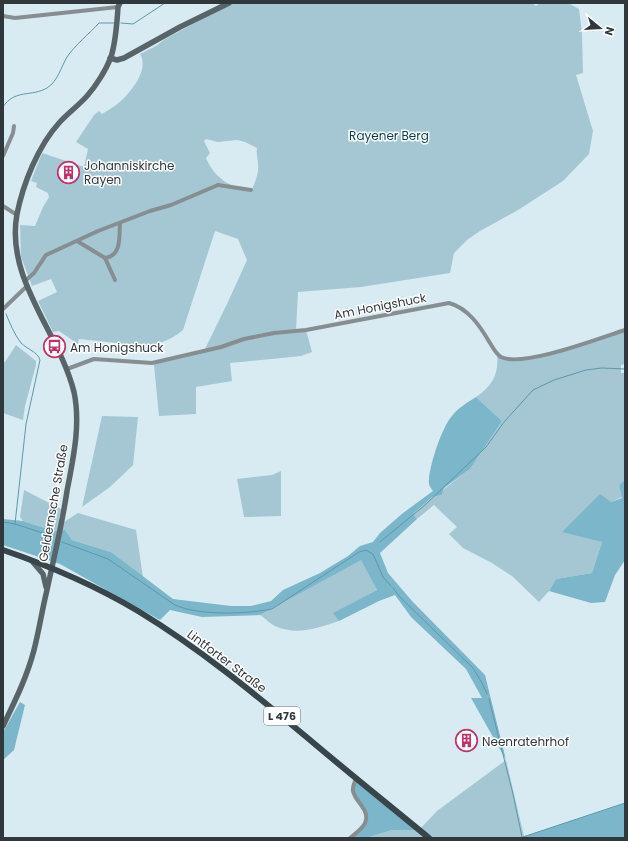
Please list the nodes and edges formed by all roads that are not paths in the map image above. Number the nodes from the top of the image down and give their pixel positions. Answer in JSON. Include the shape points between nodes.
{"nodes":[{"id":1,"x":229,"y":3,"type":"edge"},
{"id":2,"x":119,"y":5,"type":"edge"},
{"id":3,"x":3,"y":16,"type":"edge"},
{"id":4,"x":110,"y":58,"type":"junction"},
{"id":5,"x":14,"y":126,"type":"dead end"},
{"id":6,"x":3,"y":156,"type":"edge"},
{"id":7,"x":251,"y":190,"type":"dead end"},
{"id":8,"x":3,"y":206,"type":"edge"},
{"id":9,"x":17,"y":215,"type":"junction"},
{"id":10,"x":120,"y":223,"type":"junction"},
{"id":11,"x":77,"y":241,"type":"junction"},
{"id":12,"x":105,"y":258,"type":"junction"},
{"id":13,"x":115,"y":280,"type":"dead end"},
{"id":14,"x":26,"y":283,"type":"junction"},
{"id":15,"x":3,"y":310,"type":"edge"},
{"id":16,"x":625,"y":330,"type":"edge"},
{"id":17,"x":67,"y":369,"type":"junction"},
{"id":18,"x":3,"y":550,"type":"edge"},
{"id":19,"x":31,"y":560,"type":"junction"},
{"id":20,"x":52,"y":568,"type":"junction"},
{"id":21,"x":47,"y":590,"type":"junction"},
{"id":22,"x":3,"y":726,"type":"edge"},
{"id":23,"x":356,"y":778,"type":"junction"},
{"id":24,"x":350,"y":838,"type":"edge"},
{"id":25,"x":429,"y":838,"type":"edge"}],
"edges":[{"from":1,"to":4,"type":"main road","via":[[124,58]]},
{"from":2,"to":3,"type":"street","via":[[15,18]]},
{"from":2,"to":4,"type":"main road","name":"Geldernsche Straße"},
{"from":4,"to":9,"type":"main road","name":"Geldernsche Straße","via":[[89,94],[49,136],[34,164]]},
{"from":5,"to":6,"type":"street"},
{"from":7,"to":10,"type":"street","via":[[218,185]]},
{"from":8,"to":9,"type":"street"},
{"from":9,"to":14,"type":"main road","name":"Geldernsche Straße","via":[[16,240]]},
{"from":10,"to":11,"type":"street"},
{"from":10,"to":12,"type":"street","via":[[118,248]]},
{"from":11,"to":12,"type":"street"},
{"from":11,"to":14,"type":"street","via":[[46,255]]},
{"from":12,"to":13,"type":"street"},
{"from":14,"to":15,"type":"street"},
{"from":14,"to":17,"type":"main road","name":"Geldernsche Straße"},
{"from":16,"to":17,"type":"street","name":"Am Honigshuck","via":[[533,358],[509,359],[497,354],[478,325],[465,311],[449,303],[244,339],[152,363],[94,359]]},
{"from":17,"to":20,"type":"main road","name":"Geldernsche Straße","via":[[75,401],[76,434]]},
{"from":18,"to":19,"type":"main road","name":"Lintforter Straße","number":"L 476"},
{"from":19,"to":20,"type":"main road","name":"Lintforter Straße","number":"L 476"},
{"from":19,"to":21,"type":"main road","via":[[43,574]]},
{"from":20,"to":21,"type":"main road","name":"Geldernsche Straße"},
{"from":20,"to":23,"type":"main road","name":"Lintforter Straße","number":"L 476","via":[[88,584],[176,636],[215,663]]},
{"from":21,"to":22,"type":"main road","name":"Geldernsche Straße","via":[[29,666]]},
{"from":23,"to":24,"type":"street","via":[[353,791],[367,814],[367,819],[359,832]]},
{"from":23,"to":25,"type":"main road","name":"Lintforter Straße","number":"L 476"}]}
